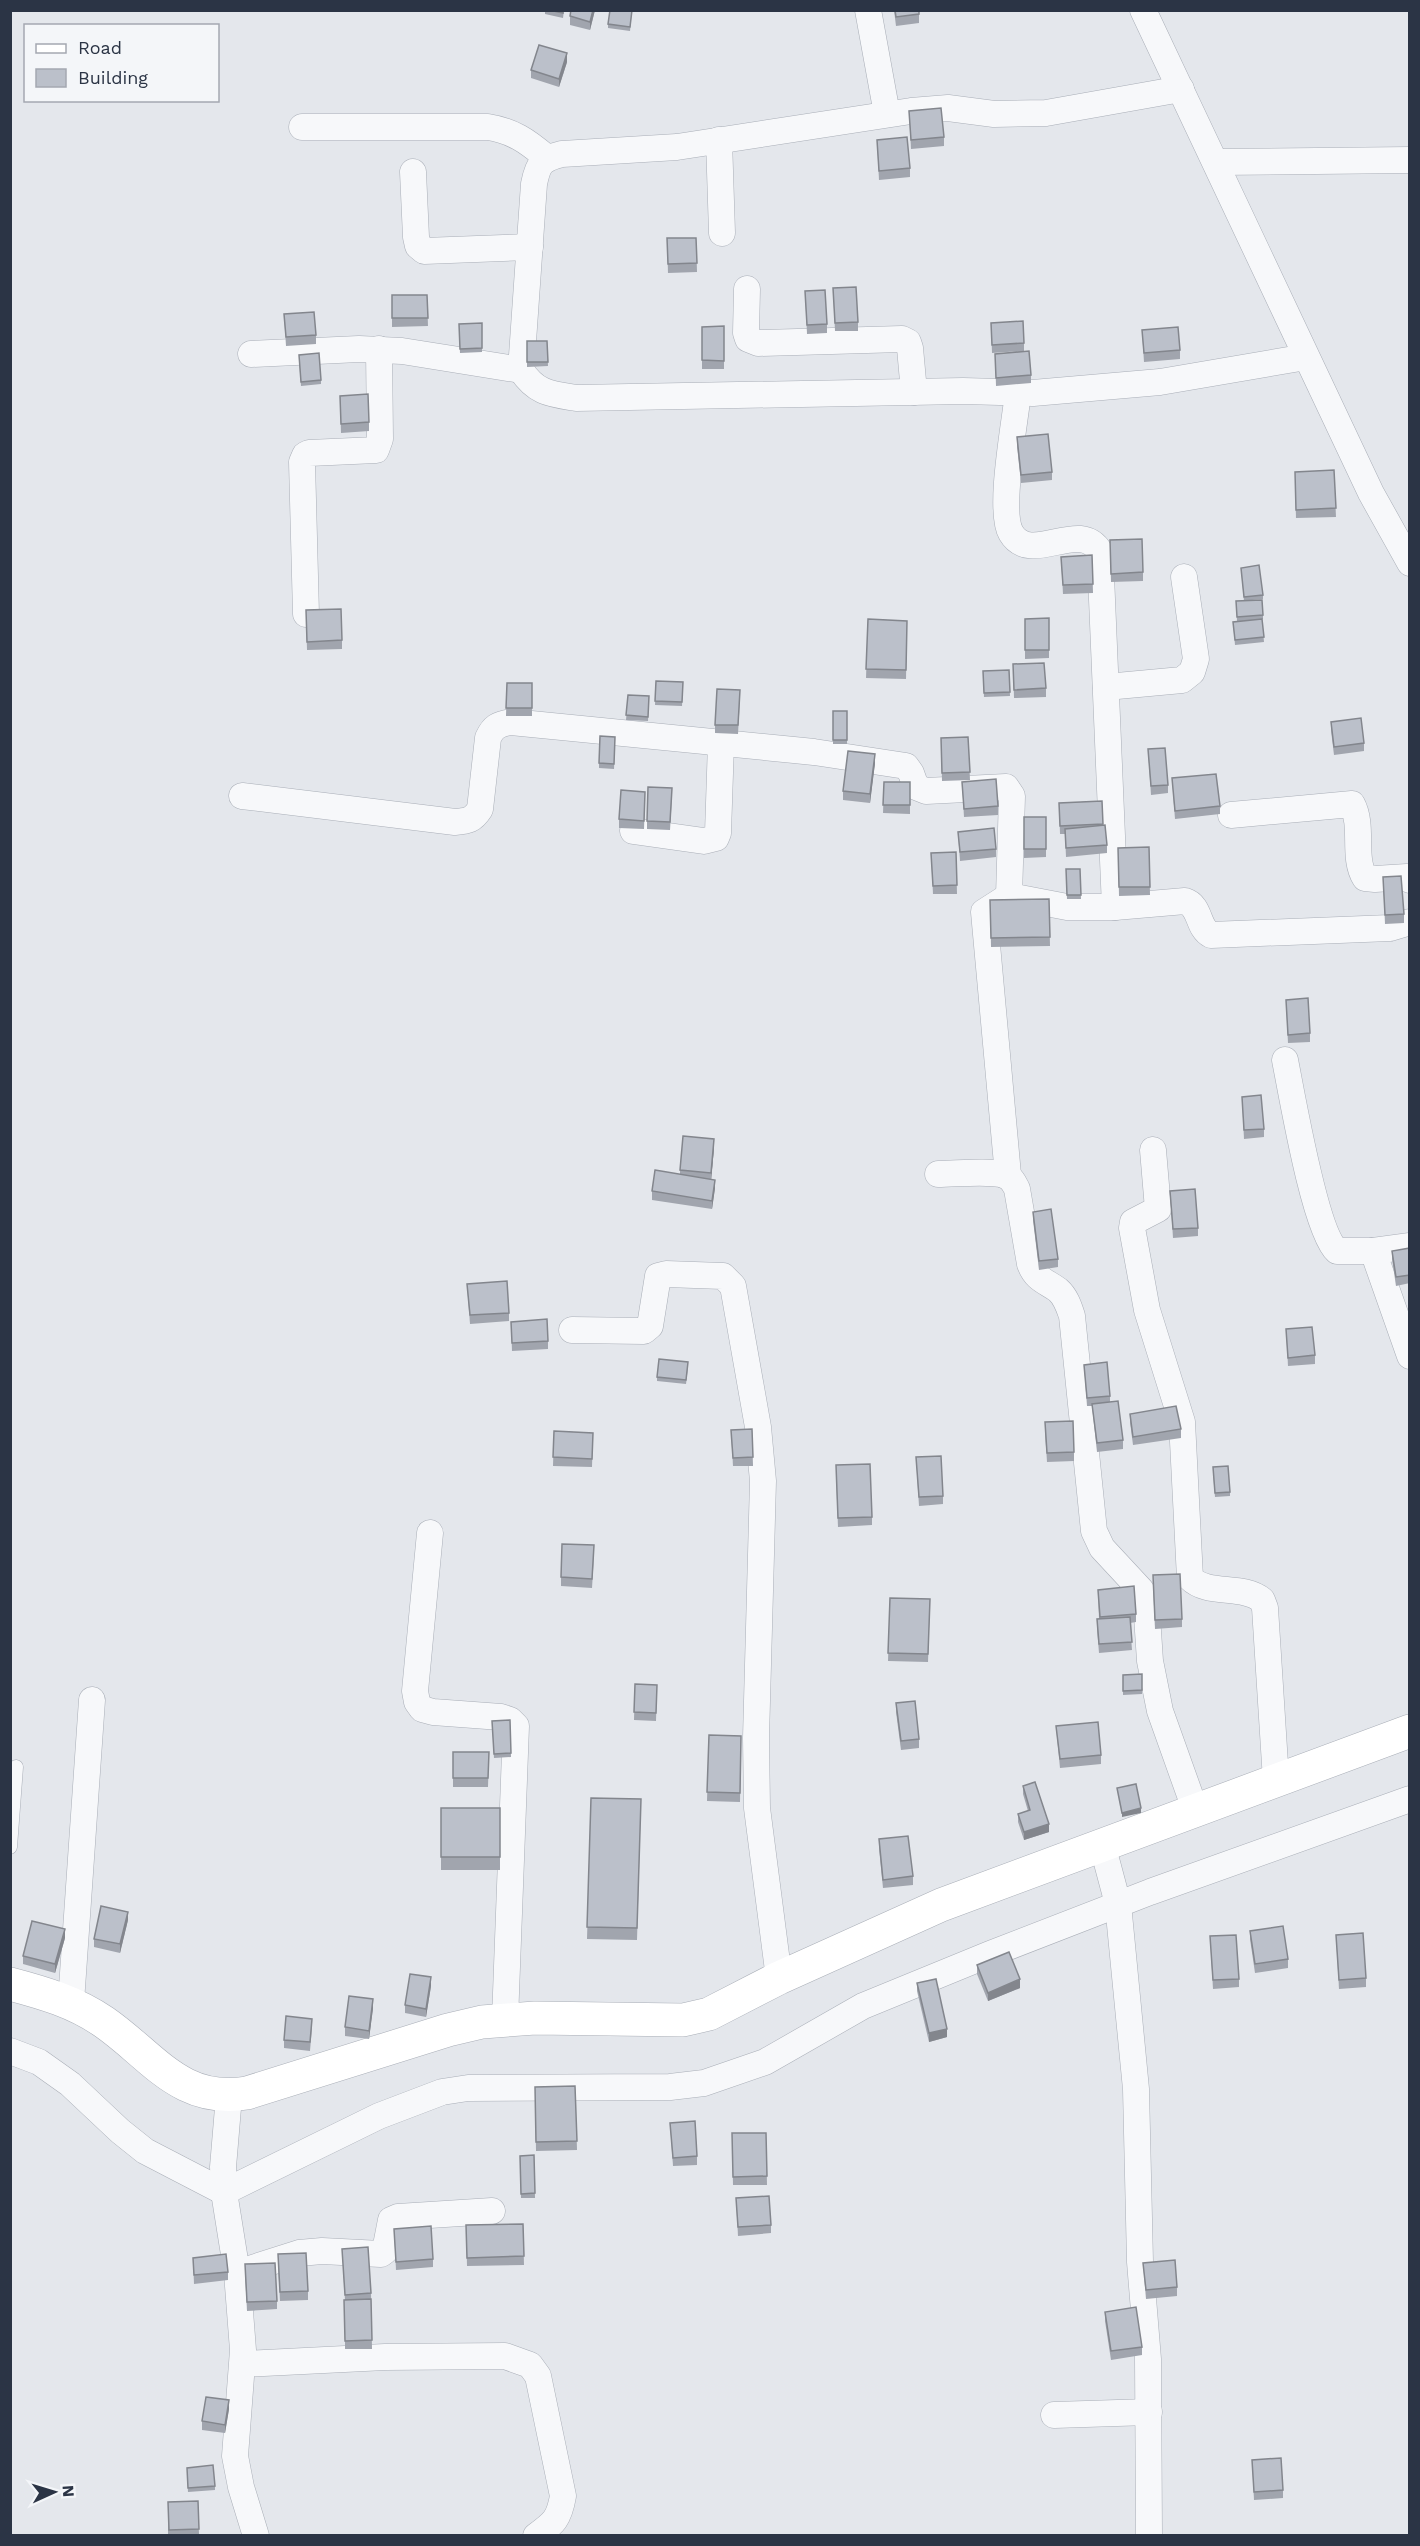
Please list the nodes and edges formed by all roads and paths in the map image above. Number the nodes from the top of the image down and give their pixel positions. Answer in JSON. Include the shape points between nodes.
{"nodes":[{"id":1,"x":868,"y":10,"type":"edge"},
{"id":2,"x":1143,"y":10,"type":"edge"},
{"id":3,"x":1181,"y":88,"type":"junction"},
{"id":4,"x":887,"y":114,"type":"junction"},
{"id":5,"x":303,"y":127,"type":"dead end"},
{"id":6,"x":719,"y":141,"type":"junction"},
{"id":7,"x":546,"y":158,"type":"junction"},
{"id":8,"x":1410,"y":160,"type":"edge"},
{"id":9,"x":1216,"y":162,"type":"junction"},
{"id":10,"x":413,"y":172,"type":"dead end"},
{"id":11,"x":722,"y":233,"type":"dead end"},
{"id":12,"x":530,"y":248,"type":"junction"},
{"id":13,"x":747,"y":289,"type":"dead end"},
{"id":14,"x":379,"y":349,"type":"junction"},
{"id":15,"x":251,"y":354,"type":"dead end"},
{"id":16,"x":1306,"y":357,"type":"junction"},
{"id":17,"x":521,"y":370,"type":"junction"},
{"id":18,"x":914,"y":392,"type":"junction"},
{"id":19,"x":1018,"y":393,"type":"junction"},
{"id":20,"x":1410,"y":563,"type":"edge"},
{"id":21,"x":1184,"y":577,"type":"dead end"},
{"id":22,"x":306,"y":614,"type":"edge"},
{"id":23,"x":1106,"y":687,"type":"junction"},
{"id":24,"x":721,"y":743,"type":"junction"},
{"id":25,"x":242,"y":796,"type":"dead end"},
{"id":26,"x":1231,"y":815,"type":"dead end"},
{"id":27,"x":633,"y":831,"type":"edge"},
{"id":28,"x":1410,"y":880,"type":"edge"},
{"id":29,"x":1009,"y":897,"type":"junction"},
{"id":30,"x":1115,"y":907,"type":"junction"},
{"id":31,"x":1410,"y":922,"type":"edge"},
{"id":32,"x":1285,"y":1060,"type":"dead end"},
{"id":33,"x":1153,"y":1150,"type":"dead end"},
{"id":34,"x":938,"y":1174,"type":"dead end"},
{"id":35,"x":1006,"y":1176,"type":"junction"},
{"id":36,"x":1410,"y":1246,"type":"edge"},
{"id":37,"x":1373,"y":1251,"type":"junction"},
{"id":38,"x":572,"y":1330,"type":"dead end"},
{"id":39,"x":1410,"y":1356,"type":"edge"},
{"id":40,"x":430,"y":1533,"type":"dead end"},
{"id":41,"x":92,"y":1700,"type":"dead end"},
{"id":42,"x":1410,"y":1731,"type":"edge"},
{"id":43,"x":16,"y":1767,"type":"dead end"},
{"id":44,"x":1276,"y":1779,"type":"junction"},
{"id":45,"x":1410,"y":1799,"type":"edge"},
{"id":46,"x":1196,"y":1812,"type":"junction"},
{"id":47,"x":10,"y":1847,"type":"edge"},
{"id":48,"x":1105,"y":1852,"type":"junction"},
{"id":49,"x":1116,"y":1895,"type":"junction"},
{"id":50,"x":779,"y":1978,"type":"junction"},
{"id":51,"x":10,"y":1984,"type":"edge"},
{"id":52,"x":71,"y":2002,"type":"junction"},
{"id":53,"x":505,"y":2020,"type":"junction"},
{"id":54,"x":10,"y":2051,"type":"edge"},
{"id":55,"x":229,"y":2096,"type":"junction"},
{"id":56,"x":223,"y":2179,"type":"junction"},
{"id":57,"x":492,"y":2211,"type":"dead end"},
{"id":58,"x":237,"y":2273,"type":"junction"},
{"id":59,"x":243,"y":2364,"type":"junction"},
{"id":60,"x":1149,"y":2412,"type":"junction"},
{"id":61,"x":1054,"y":2415,"type":"dead end"},
{"id":62,"x":256,"y":2535,"type":"edge"},
{"id":63,"x":536,"y":2535,"type":"edge"},
{"id":64,"x":1149,"y":2535,"type":"edge"}],
"edges":[{"from":1,"to":4,"type":"street"},
{"from":2,"to":3,"type":"street"},
{"from":3,"to":4,"type":"street","via":[[1046,113],[993,114],[948,108]]},
{"from":3,"to":9,"type":"street"},
{"from":4,"to":6,"type":"street"},
{"from":5,"to":7,"type":"street","via":[[488,127],[522,137]]},
{"from":6,"to":7,"type":"street"},
{"from":6,"to":11,"type":"street"},
{"from":7,"to":12,"type":"street","via":[[537,169],[534,184]]},
{"from":8,"to":9,"type":"street"},
{"from":9,"to":16,"type":"street"},
{"from":10,"to":12,"type":"street","via":[[416,237],[424,251]]},
{"from":12,"to":17,"type":"street"},
{"from":13,"to":18,"type":"street","via":[[748,339],[902,339],[910,348]]},
{"from":14,"to":15,"type":"street"},
{"from":14,"to":17,"type":"street"},
{"from":14,"to":22,"type":"street","via":[[380,439],[376,450],[309,453],[302,462]]},
{"from":16,"to":19,"type":"street","via":[[1160,382]]},
{"from":16,"to":20,"type":"street","via":[[1371,494]]},
{"from":17,"to":18,"type":"street","via":[[529,383],[538,388],[576,398]]},
{"from":18,"to":19,"type":"street"},
{"from":19,"to":23,"type":"street","via":[[1006,499],[1007,525],[1012,536],[1023,544],[1032,546],[1074,538],[1088,540],[1101,552]]},
{"from":21,"to":23,"type":"street","via":[[1196,659],[1192,672],[1182,680]]},
{"from":23,"to":30,"type":"street"},
{"from":24,"to":25,"type":"street","via":[[500,724],[488,738],[480,809],[467,821]]},
{"from":24,"to":27,"type":"street","via":[[716,838],[704,841]]},
{"from":24,"to":29,"type":"street","via":[[906,766],[916,787],[926,791],[1006,787],[1012,796]]},
{"from":26,"to":28,"type":"street","via":[[1352,804],[1365,878]]},
{"from":29,"to":30,"type":"street","via":[[1067,906]]},
{"from":29,"to":35,"type":"street","via":[[984,912]]},
{"from":30,"to":31,"type":"street","via":[[1185,901],[1194,907],[1211,935],[1390,928]]},
{"from":32,"to":37,"type":"street","via":[[1309,1178],[1328,1238],[1337,1251]]},
{"from":33,"to":44,"type":"street","via":[[1158,1209],[1137,1219],[1132,1228],[1147,1310],[1182,1422],[1190,1578],[1202,1585],[1249,1593],[1262,1600]]},
{"from":34,"to":35,"type":"street"},
{"from":35,"to":46,"type":"street","via":[[1017,1189],[1034,1274],[1059,1291],[1072,1316],[1095,1531],[1106,1553],[1136,1584],[1146,1602],[1150,1661],[1160,1711]]},
{"from":36,"to":37,"type":"street"},
{"from":37,"to":39,"type":"street"},
{"from":38,"to":50,"type":"street","via":[[644,1331],[650,1326],[658,1276],[723,1276],[732,1286],[758,1427],[763,1481],[757,1808]]},
{"from":40,"to":53,"type":"street","via":[[417,1702],[422,1709],[433,1712],[501,1717],[516,1726]]},
{"from":41,"to":52,"type":"street"},
{"from":42,"to":44,"type":"main road"},
{"from":43,"to":47,"type":"lane"},
{"from":44,"to":46,"type":"main road"},
{"from":45,"to":49,"type":"street"},
{"from":46,"to":48,"type":"main road"},
{"from":48,"to":49,"type":"street"},
{"from":48,"to":50,"type":"main road","via":[[941,1905]]},
{"from":49,"to":56,"type":"street","via":[[863,2006],[765,2062],[704,2084],[468,2088],[442,2092]]},
{"from":49,"to":60,"type":"street","via":[[1136,2089]]},
{"from":50,"to":53,"type":"main road","via":[[709,2014],[683,2020]]},
{"from":51,"to":52,"type":"main road"},
{"from":52,"to":55,"type":"main road","via":[[105,2023],[177,2081],[202,2093]]},
{"from":53,"to":55,"type":"main road","via":[[448,2030]]},
{"from":54,"to":56,"type":"street","via":[[39,2062],[70,2084],[145,2151]]},
{"from":55,"to":56,"type":"street"},
{"from":56,"to":58,"type":"street"},
{"from":57,"to":58,"type":"street","via":[[398,2217],[391,2220],[381,2254],[305,2252]]},
{"from":58,"to":59,"type":"street"},
{"from":59,"to":62,"type":"street","via":[[235,2456],[240,2487]]},
{"from":59,"to":63,"type":"street","via":[[465,2354],[505,2355],[530,2365],[538,2376],[563,2496],[553,2523]]},
{"from":60,"to":61,"type":"street"},
{"from":60,"to":64,"type":"street"}]}
